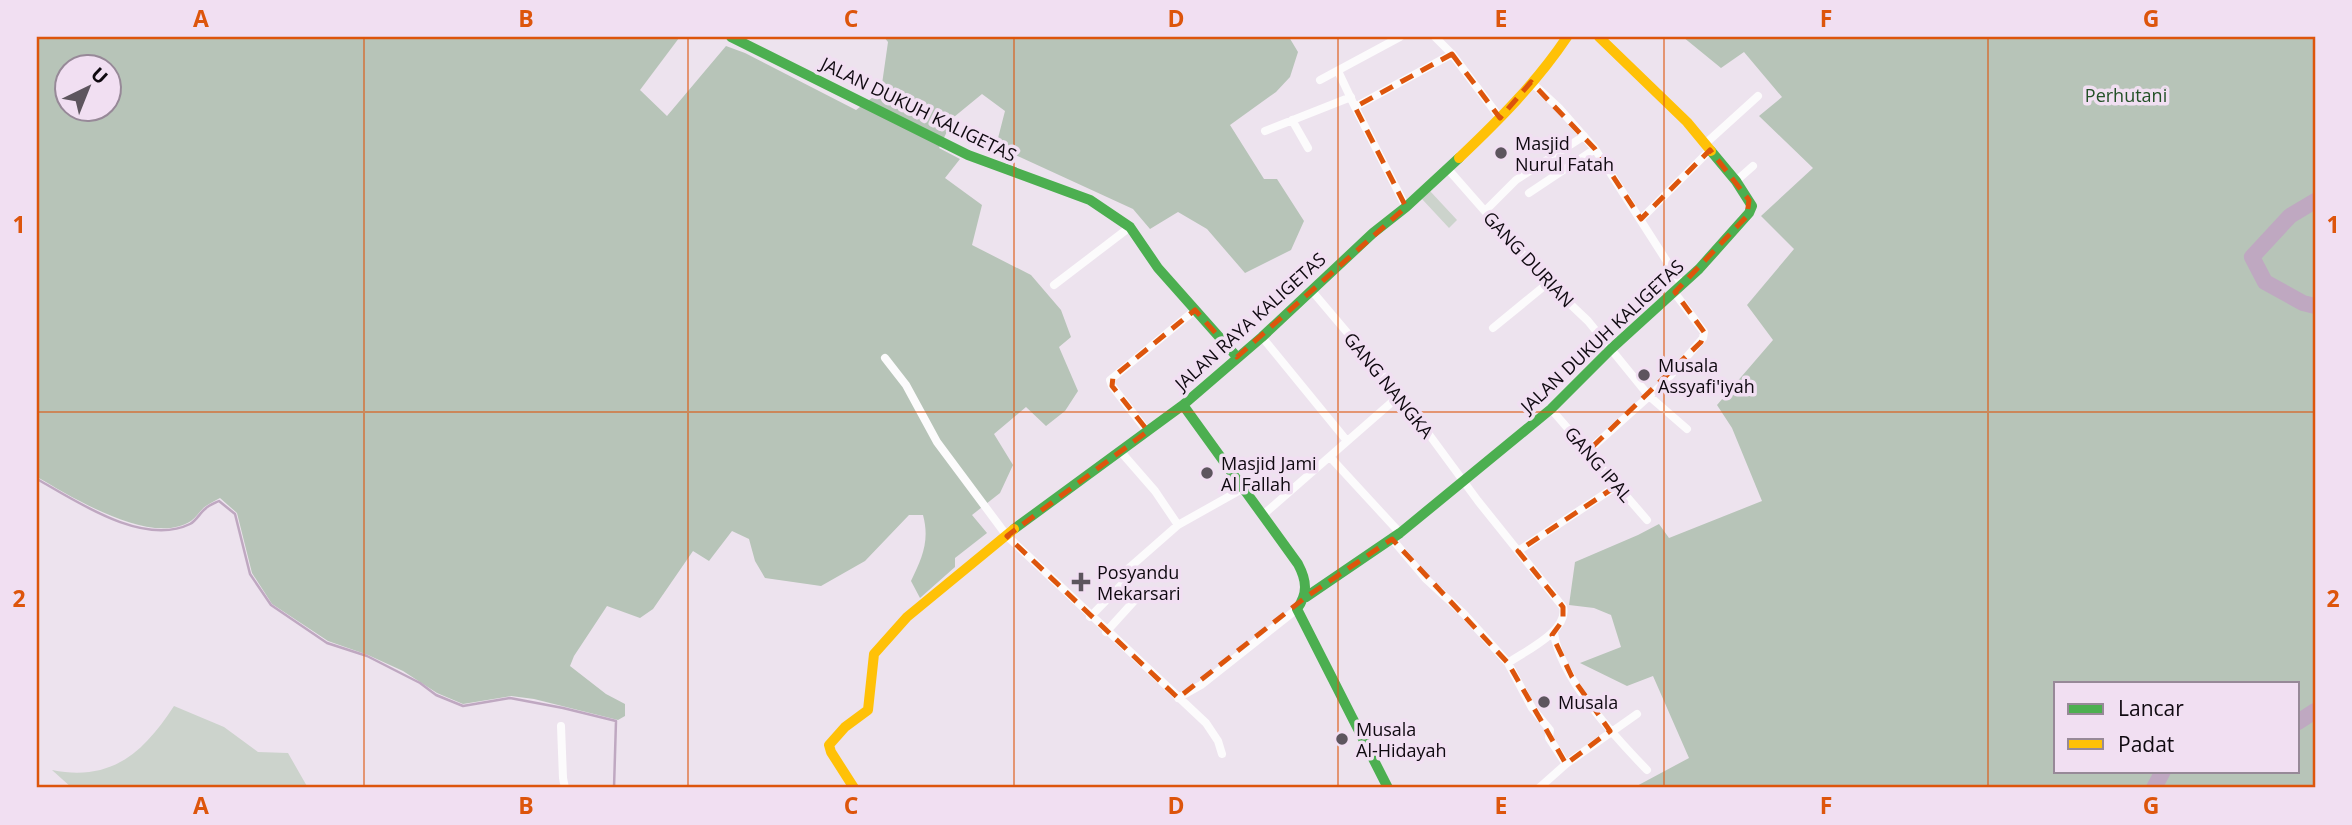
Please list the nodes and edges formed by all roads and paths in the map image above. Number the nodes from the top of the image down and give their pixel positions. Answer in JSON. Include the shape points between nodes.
{"nodes":[{"id":1,"x":731,"y":37,"type":"edge"},
{"id":2,"x":1400,"y":37,"type":"edge"},
{"id":3,"x":1434,"y":37,"type":"edge"},
{"id":4,"x":1567,"y":37,"type":"edge"},
{"id":5,"x":1599,"y":37,"type":"edge"},
{"id":6,"x":1452,"y":54,"type":"junction"},
{"id":7,"x":1338,"y":71,"type":"junction"},
{"id":8,"x":1321,"y":80,"type":"dead end"},
{"id":9,"x":1531,"y":82,"type":"junction"},
{"id":10,"x":1758,"y":96,"type":"dead end"},
{"id":11,"x":1351,"y":97,"type":"junction"},
{"id":12,"x":1356,"y":107,"type":"junction"},
{"id":13,"x":1500,"y":118,"type":"junction"},
{"id":14,"x":1292,"y":120,"type":"junction"},
{"id":15,"x":1265,"y":131,"type":"dead end"},
{"id":16,"x":1584,"y":136,"type":"junction"},
{"id":17,"x":1708,"y":147,"type":"junction"},
{"id":18,"x":1308,"y":148,"type":"dead end"},
{"id":19,"x":1595,"y":149,"type":"junction"},
{"id":20,"x":1753,"y":166,"type":"dead end"},
{"id":21,"x":1447,"y":168,"type":"junction"},
{"id":22,"x":1736,"y":181,"type":"junction"},
{"id":23,"x":1529,"y":193,"type":"dead end"},
{"id":24,"x":1406,"y":207,"type":"junction"},
{"id":25,"x":1485,"y":211,"type":"junction"},
{"id":26,"x":1641,"y":219,"type":"junction"},
{"id":27,"x":1130,"y":227,"type":"junction"},
{"id":28,"x":1548,"y":283,"type":"junction"},
{"id":29,"x":1054,"y":285,"type":"dead end"},
{"id":30,"x":1678,"y":288,"type":"junction"},
{"id":31,"x":1312,"y":291,"type":"junction"},
{"id":32,"x":1195,"y":310,"type":"junction"},
{"id":33,"x":1493,"y":328,"type":"dead end"},
{"id":34,"x":1262,"y":337,"type":"junction"},
{"id":35,"x":1611,"y":349,"type":"junction"},
{"id":36,"x":886,"y":358,"type":"dead end"},
{"id":37,"x":1237,"y":358,"type":"junction"},
{"id":38,"x":1400,"y":395,"type":"junction"},
{"id":39,"x":1649,"y":396,"type":"junction"},
{"id":40,"x":1183,"y":405,"type":"junction"},
{"id":41,"x":1551,"y":409,"type":"junction"},
{"id":42,"x":1687,"y":429,"type":"dead end"},
{"id":43,"x":1147,"y":431,"type":"junction"},
{"id":44,"x":1348,"y":440,"type":"junction"},
{"id":45,"x":1588,"y":451,"type":"junction"},
{"id":46,"x":1121,"y":452,"type":"junction"},
{"id":47,"x":1330,"y":457,"type":"junction"},
{"id":48,"x":1464,"y":480,"type":"junction"},
{"id":49,"x":1618,"y":485,"type":"junction"},
{"id":50,"x":1244,"y":488,"type":"junction"},
{"id":51,"x":1264,"y":514,"type":"junction"},
{"id":52,"x":1647,"y":520,"type":"dead end"},
{"id":53,"x":1178,"y":525,"type":"junction"},
{"id":54,"x":1396,"y":536,"type":"junction"},
{"id":55,"x":1007,"y":537,"type":"junction"},
{"id":56,"x":1518,"y":551,"type":"junction"},
{"id":57,"x":1306,"y":597,"type":"junction"},
{"id":58,"x":1135,"y":600,"type":"dead end"},
{"id":59,"x":1297,"y":609,"type":"junction"},
{"id":60,"x":1090,"y":617,"type":"junction"},
{"id":61,"x":1106,"y":632,"type":"junction"},
{"id":62,"x":1554,"y":633,"type":"junction"},
{"id":63,"x":1508,"y":663,"type":"junction"},
{"id":64,"x":1178,"y":698,"type":"junction"},
{"id":65,"x":1637,"y":714,"type":"dead end"},
{"id":66,"x":561,"y":726,"type":"dead end"},
{"id":67,"x":1610,"y":731,"type":"junction"},
{"id":68,"x":1222,"y":754,"type":"dead end"},
{"id":69,"x":1566,"y":764,"type":"junction"},
{"id":70,"x":1647,"y":770,"type":"dead end"},
{"id":71,"x":565,"y":788,"type":"edge"},
{"id":72,"x":854,"y":788,"type":"edge"},
{"id":73,"x":1388,"y":788,"type":"edge"},
{"id":74,"x":1539,"y":788,"type":"edge"}],
"edges":[{"from":1,"to":27,"type":"street","name":"JALAN DUKUH KALIGETAS","via":[[968,155],[1090,200]]},
{"from":2,"to":7,"type":"street"},
{"from":3,"to":6,"type":"street"},
{"from":4,"to":9,"type":"street","name":"JALAN RAYA KALIGETAS"},
{"from":5,"to":17,"type":"street"},
{"from":6,"to":12,"type":"street"},
{"from":6,"to":13,"type":"street"},
{"from":7,"to":8,"type":"street"},
{"from":7,"to":11,"type":"street"},
{"from":9,"to":13,"type":"street","name":"JALAN RAYA KALIGETAS"},
{"from":9,"to":16,"type":"street"},
{"from":10,"to":17,"type":"street"},
{"from":11,"to":12,"type":"street"},
{"from":11,"to":14,"type":"street"},
{"from":12,"to":24,"type":"street"},
{"from":13,"to":21,"type":"street","name":"JALAN RAYA KALIGETAS"},
{"from":14,"to":15,"type":"street"},
{"from":14,"to":18,"type":"street"},
{"from":16,"to":19,"type":"street"},
{"from":16,"to":25,"type":"street","via":[[1516,180]]},
{"from":17,"to":22,"type":"street"},
{"from":17,"to":26,"type":"street"},
{"from":19,"to":23,"type":"street"},
{"from":19,"to":26,"type":"street"},
{"from":20,"to":22,"type":"street"},
{"from":21,"to":24,"type":"street","name":"JALAN RAYA KALIGETAS"},
{"from":21,"to":25,"type":"street","name":"GANG DURIAN"},
{"from":22,"to":30,"type":"street","name":"JALAN DUKUH KALIGETAS","via":[[1752,206],[1747,216]]},
{"from":24,"to":31,"type":"street","name":"JALAN RAYA KALIGETAS"},
{"from":25,"to":28,"type":"street","name":"GANG DURIAN"},
{"from":26,"to":30,"type":"street"},
{"from":27,"to":29,"type":"street"},
{"from":27,"to":32,"type":"street","name":"JALAN DUKUH KALIGETAS"},
{"from":28,"to":33,"type":"street"},
{"from":28,"to":35,"type":"street","name":"GANG DURIAN"},
{"from":30,"to":35,"type":"street","name":"JALAN DUKUH KALIGETAS"},
{"from":30,"to":39,"type":"street","via":[[1704,332],[1703,338]]},
{"from":31,"to":34,"type":"street","name":"JALAN RAYA KALIGETAS"},
{"from":31,"to":38,"type":"street","name":"GANG NANGKA"},
{"from":32,"to":37,"type":"street","name":"JALAN DUKUH KALIGETAS"},
{"from":32,"to":43,"type":"street","via":[[1110,380]]},
{"from":34,"to":37,"type":"street","name":"JALAN RAYA KALIGETAS"},
{"from":34,"to":44,"type":"street"},
{"from":35,"to":39,"type":"street","name":"GANG DURIAN"},
{"from":35,"to":41,"type":"street","name":"JALAN DUKUH KALIGETAS"},
{"from":36,"to":55,"type":"street","via":[[906,384],[937,442]]},
{"from":37,"to":40,"type":"street","name":"JALAN RAYA KALIGETAS"},
{"from":38,"to":44,"type":"street"},
{"from":38,"to":48,"type":"street","name":"GANG NANGKA"},
{"from":39,"to":42,"type":"street","name":"GANG DURIAN"},
{"from":39,"to":45,"type":"street"},
{"from":40,"to":43,"type":"street"},
{"from":40,"to":50,"type":"street","name":"JALAN RAYA KALIGETAS"},
{"from":41,"to":45,"type":"street","name":"GANG IPAL"},
{"from":41,"to":48,"type":"street","name":"JALAN DUKUH KALIGETAS"},
{"from":43,"to":46,"type":"street"},
{"from":44,"to":47,"type":"street"},
{"from":45,"to":49,"type":"street","name":"GANG IPAL"},
{"from":46,"to":53,"type":"street"},
{"from":46,"to":55,"type":"street"},
{"from":47,"to":51,"type":"street"},
{"from":47,"to":54,"type":"street"},
{"from":48,"to":54,"type":"street","name":"JALAN DUKUH KALIGETAS"},
{"from":48,"to":56,"type":"street"},
{"from":49,"to":52,"type":"street","name":"GANG IPAL"},
{"from":49,"to":56,"type":"street"},
{"from":50,"to":51,"type":"street","name":"JALAN RAYA KALIGETAS"},
{"from":50,"to":53,"type":"street"},
{"from":51,"to":57,"type":"street","name":"JALAN RAYA KALIGETAS","via":[[1302,572]]},
{"from":53,"to":60,"type":"street","via":[[1129,568],[1130,576]]},
{"from":54,"to":57,"type":"street","name":"JALAN DUKUH KALIGETAS"},
{"from":54,"to":63,"type":"street","via":[[1425,578]]},
{"from":55,"to":60,"type":"street"},
{"from":55,"to":72,"type":"street","via":[[907,617],[877,649],[871,662],[868,710],[829,745]]},
{"from":56,"to":62,"type":"street","via":[[1563,607],[1563,620]]},
{"from":57,"to":59,"type":"street"},
{"from":58,"to":61,"type":"street"},
{"from":59,"to":64,"type":"street"},
{"from":59,"to":73,"type":"street"},
{"from":60,"to":61,"type":"street"},
{"from":61,"to":64,"type":"street"},
{"from":62,"to":63,"type":"street"},
{"from":62,"to":67,"type":"street","via":[[1572,677]]},
{"from":63,"to":69,"type":"street"},
{"from":64,"to":68,"type":"street","via":[[1206,723]]},
{"from":65,"to":67,"type":"street"},
{"from":66,"to":71,"type":"street"},
{"from":67,"to":69,"type":"street"},
{"from":67,"to":70,"type":"street"},
{"from":69,"to":74,"type":"street"}]}
